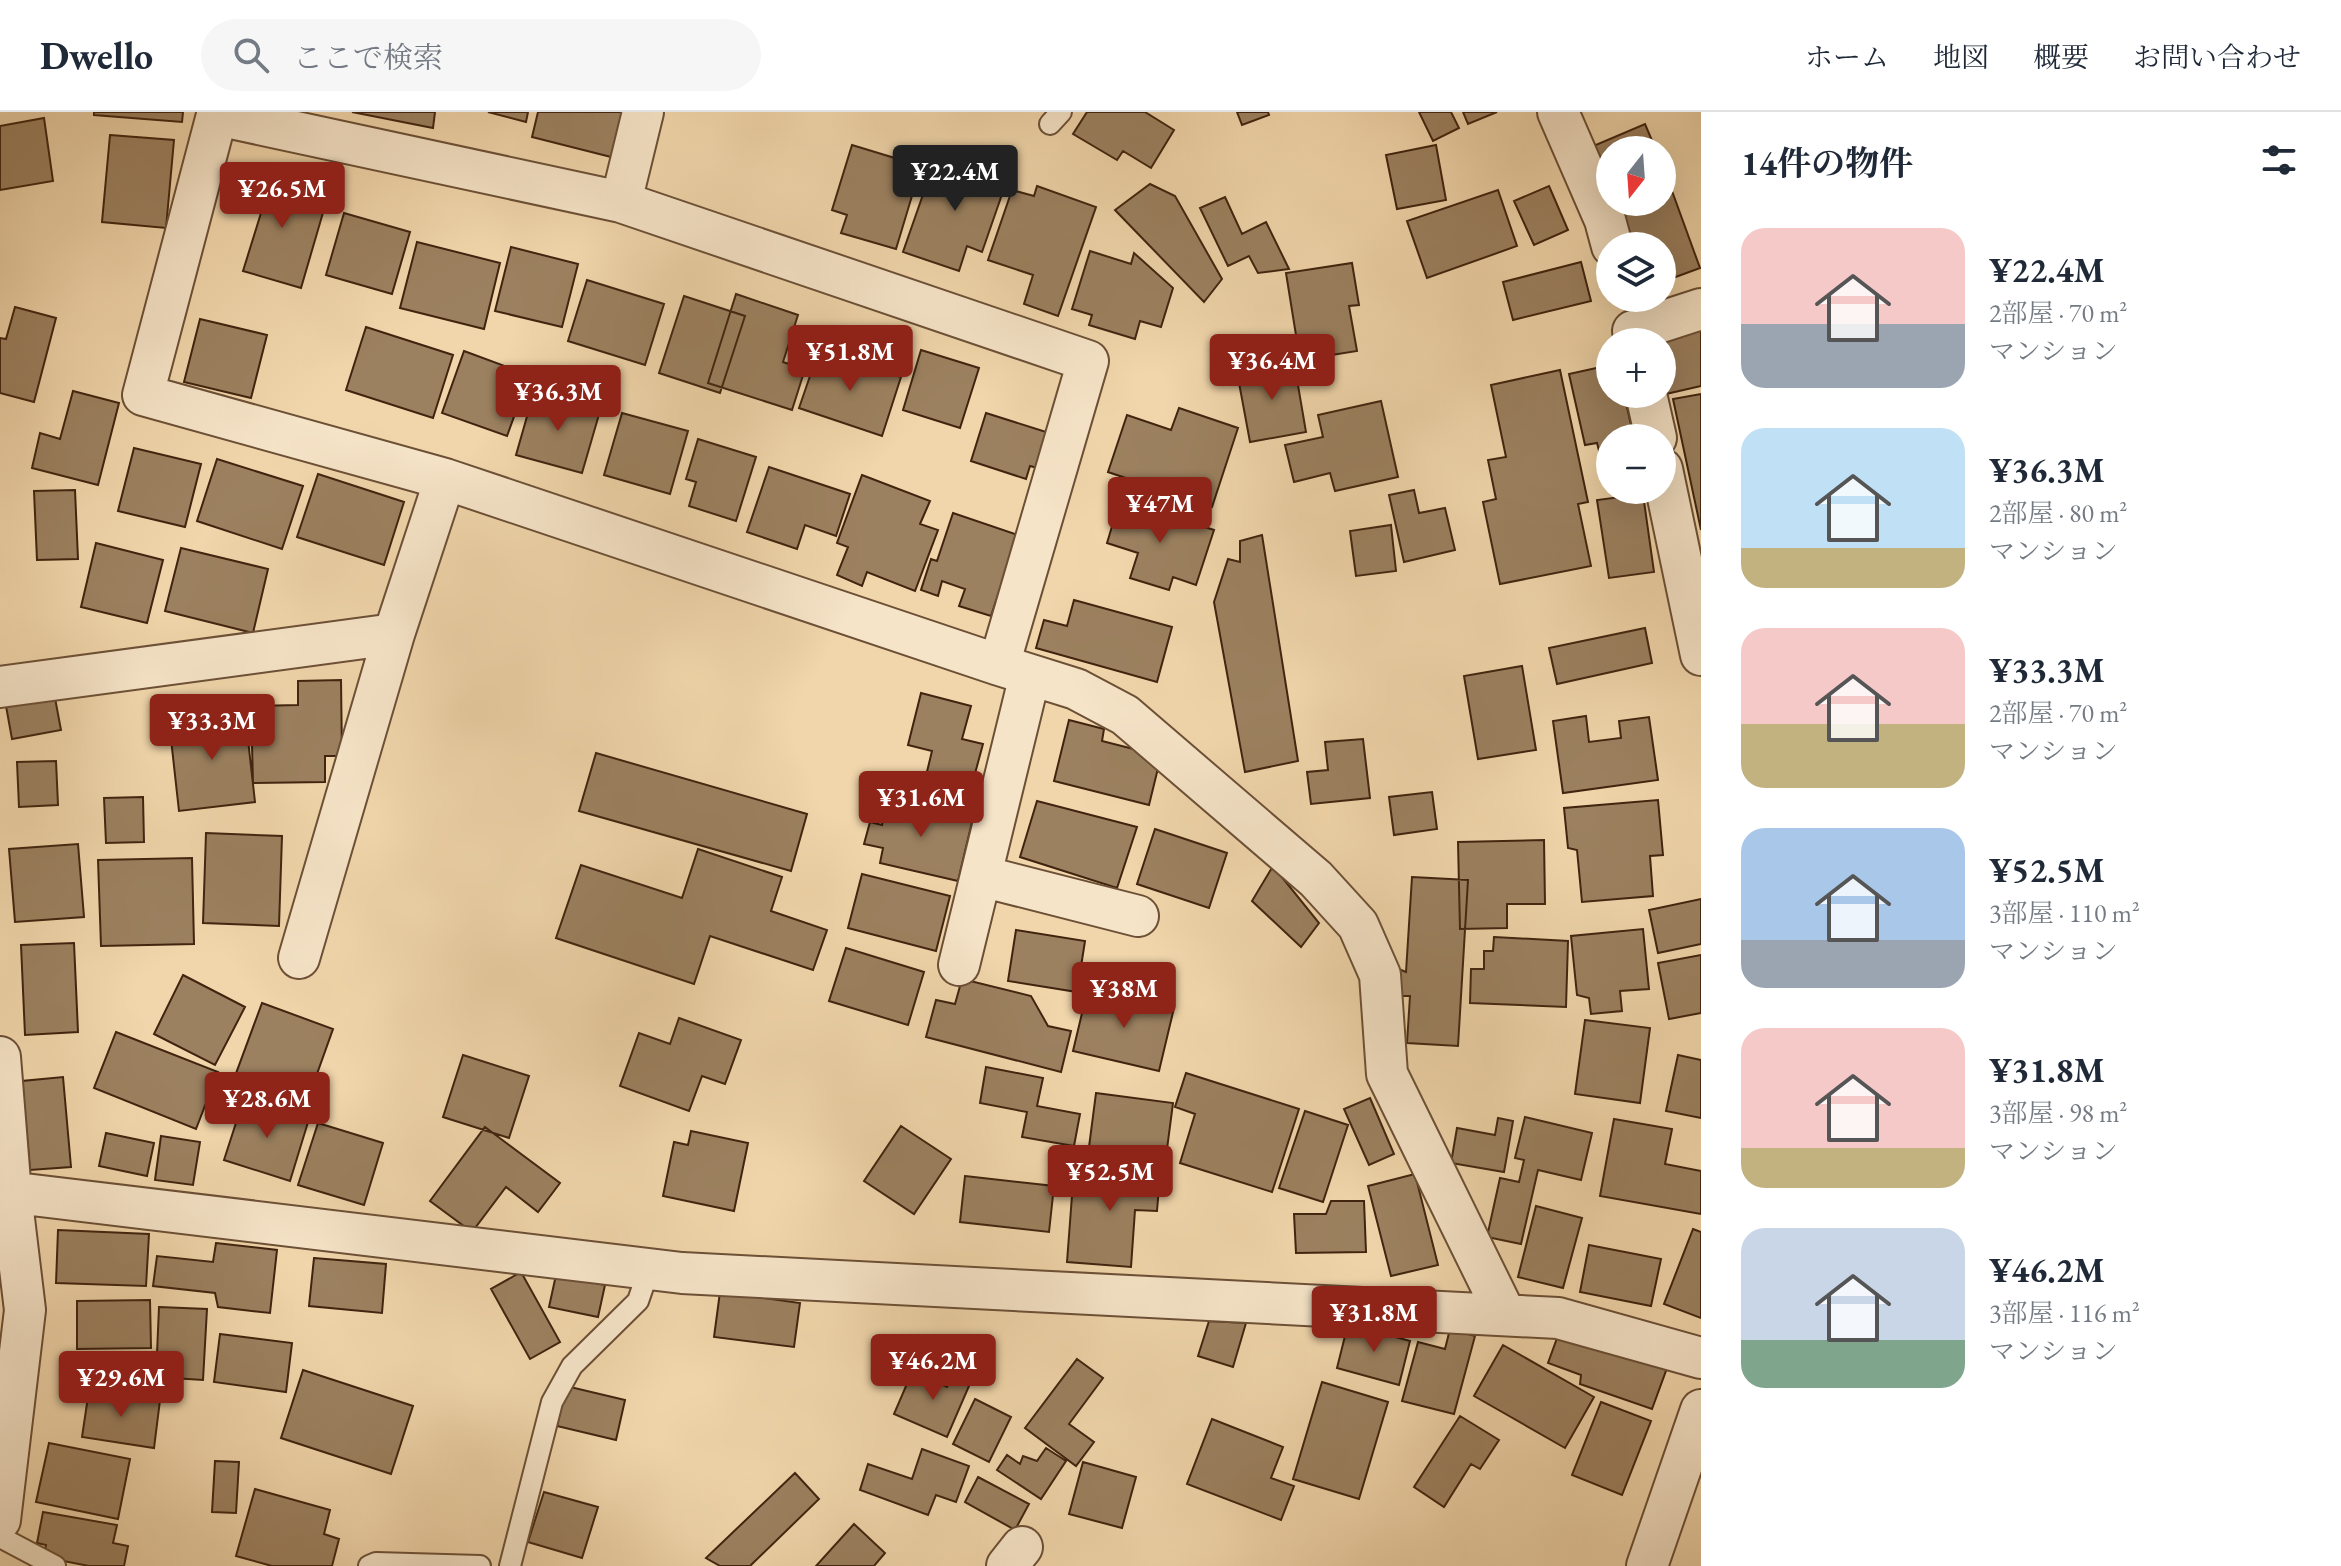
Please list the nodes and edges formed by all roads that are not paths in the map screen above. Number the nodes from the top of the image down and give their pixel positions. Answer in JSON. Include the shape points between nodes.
{"nodes":[{"id":1,"x":643,"y":112,"type":"edge"},
{"id":2,"x":1558,"y":112,"type":"edge"},
{"id":3,"x":621,"y":202,"type":"junction"},
{"id":4,"x":1608,"y":232,"type":"edge"},
{"id":5,"x":1701,"y":309,"type":"edge"},
{"id":6,"x":1631,"y":324,"type":"edge"},
{"id":7,"x":445,"y":479,"type":"junction"},
{"id":8,"x":1669,"y":504,"type":"edge"},
{"id":9,"x":394,"y":634,"type":"junction"},
{"id":10,"x":1701,"y":655,"type":"edge"},
{"id":11,"x":1015,"y":670,"type":"junction"},
{"id":12,"x":0,"y":687,"type":"edge"},
{"id":13,"x":981,"y":876,"type":"junction"},
{"id":14,"x":1138,"y":916,"type":"dead end"},
{"id":15,"x":299,"y":958,"type":"dead end"},
{"id":16,"x":959,"y":965,"type":"dead end"},
{"id":17,"x":0,"y":1057,"type":"edge"},
{"id":18,"x":5,"y":1192,"type":"edge"},
{"id":19,"x":649,"y":1269,"type":"junction"},
{"id":20,"x":1505,"y":1314,"type":"junction"},
{"id":21,"x":1701,"y":1358,"type":"edge"},
{"id":22,"x":1701,"y":1410,"type":"edge"},
{"id":23,"x":5,"y":1425,"type":"edge"},
{"id":24,"x":0,"y":1520,"type":"edge"},
{"id":25,"x":0,"y":1537,"type":"edge"},
{"id":26,"x":55,"y":1566,"type":"edge"},
{"id":27,"x":369,"y":1566,"type":"edge"},
{"id":28,"x":480,"y":1566,"type":"edge"},
{"id":29,"x":510,"y":1566,"type":"edge"},
{"id":30,"x":1647,"y":1566,"type":"edge"}],
"edges":[{"from":1,"to":3,"type":"street"},
{"from":2,"to":4,"type":"street"},
{"from":3,"to":7,"type":"street","via":[[217,115],[143,395]]},
{"from":3,"to":11,"type":"street","via":[[1088,361]]},
{"from":5,"to":6,"type":"street"},
{"from":7,"to":9,"type":"street"},
{"from":7,"to":11,"type":"street"},
{"from":8,"to":10,"type":"street"},
{"from":9,"to":12,"type":"street"},
{"from":9,"to":15,"type":"street"},
{"from":11,"to":13,"type":"street"},
{"from":11,"to":20,"type":"street","via":[[1076,689],[1125,715],[1316,879],[1358,925],[1380,975],[1387,1074]]},
{"from":13,"to":14,"type":"street"},
{"from":13,"to":16,"type":"street"},
{"from":17,"to":18,"type":"street"},
{"from":18,"to":19,"type":"street"},
{"from":18,"to":23,"type":"street","via":[[25,1310]]},
{"from":19,"to":20,"type":"street"},
{"from":19,"to":29,"type":"lane","via":[[638,1301],[572,1366],[552,1402]]},
{"from":20,"to":21,"type":"street","via":[[1558,1318]]},
{"from":22,"to":30,"type":"street"},
{"from":23,"to":24,"type":"street"},
{"from":25,"to":26,"type":"lane"},
{"from":27,"to":28,"type":"lane"}]}
